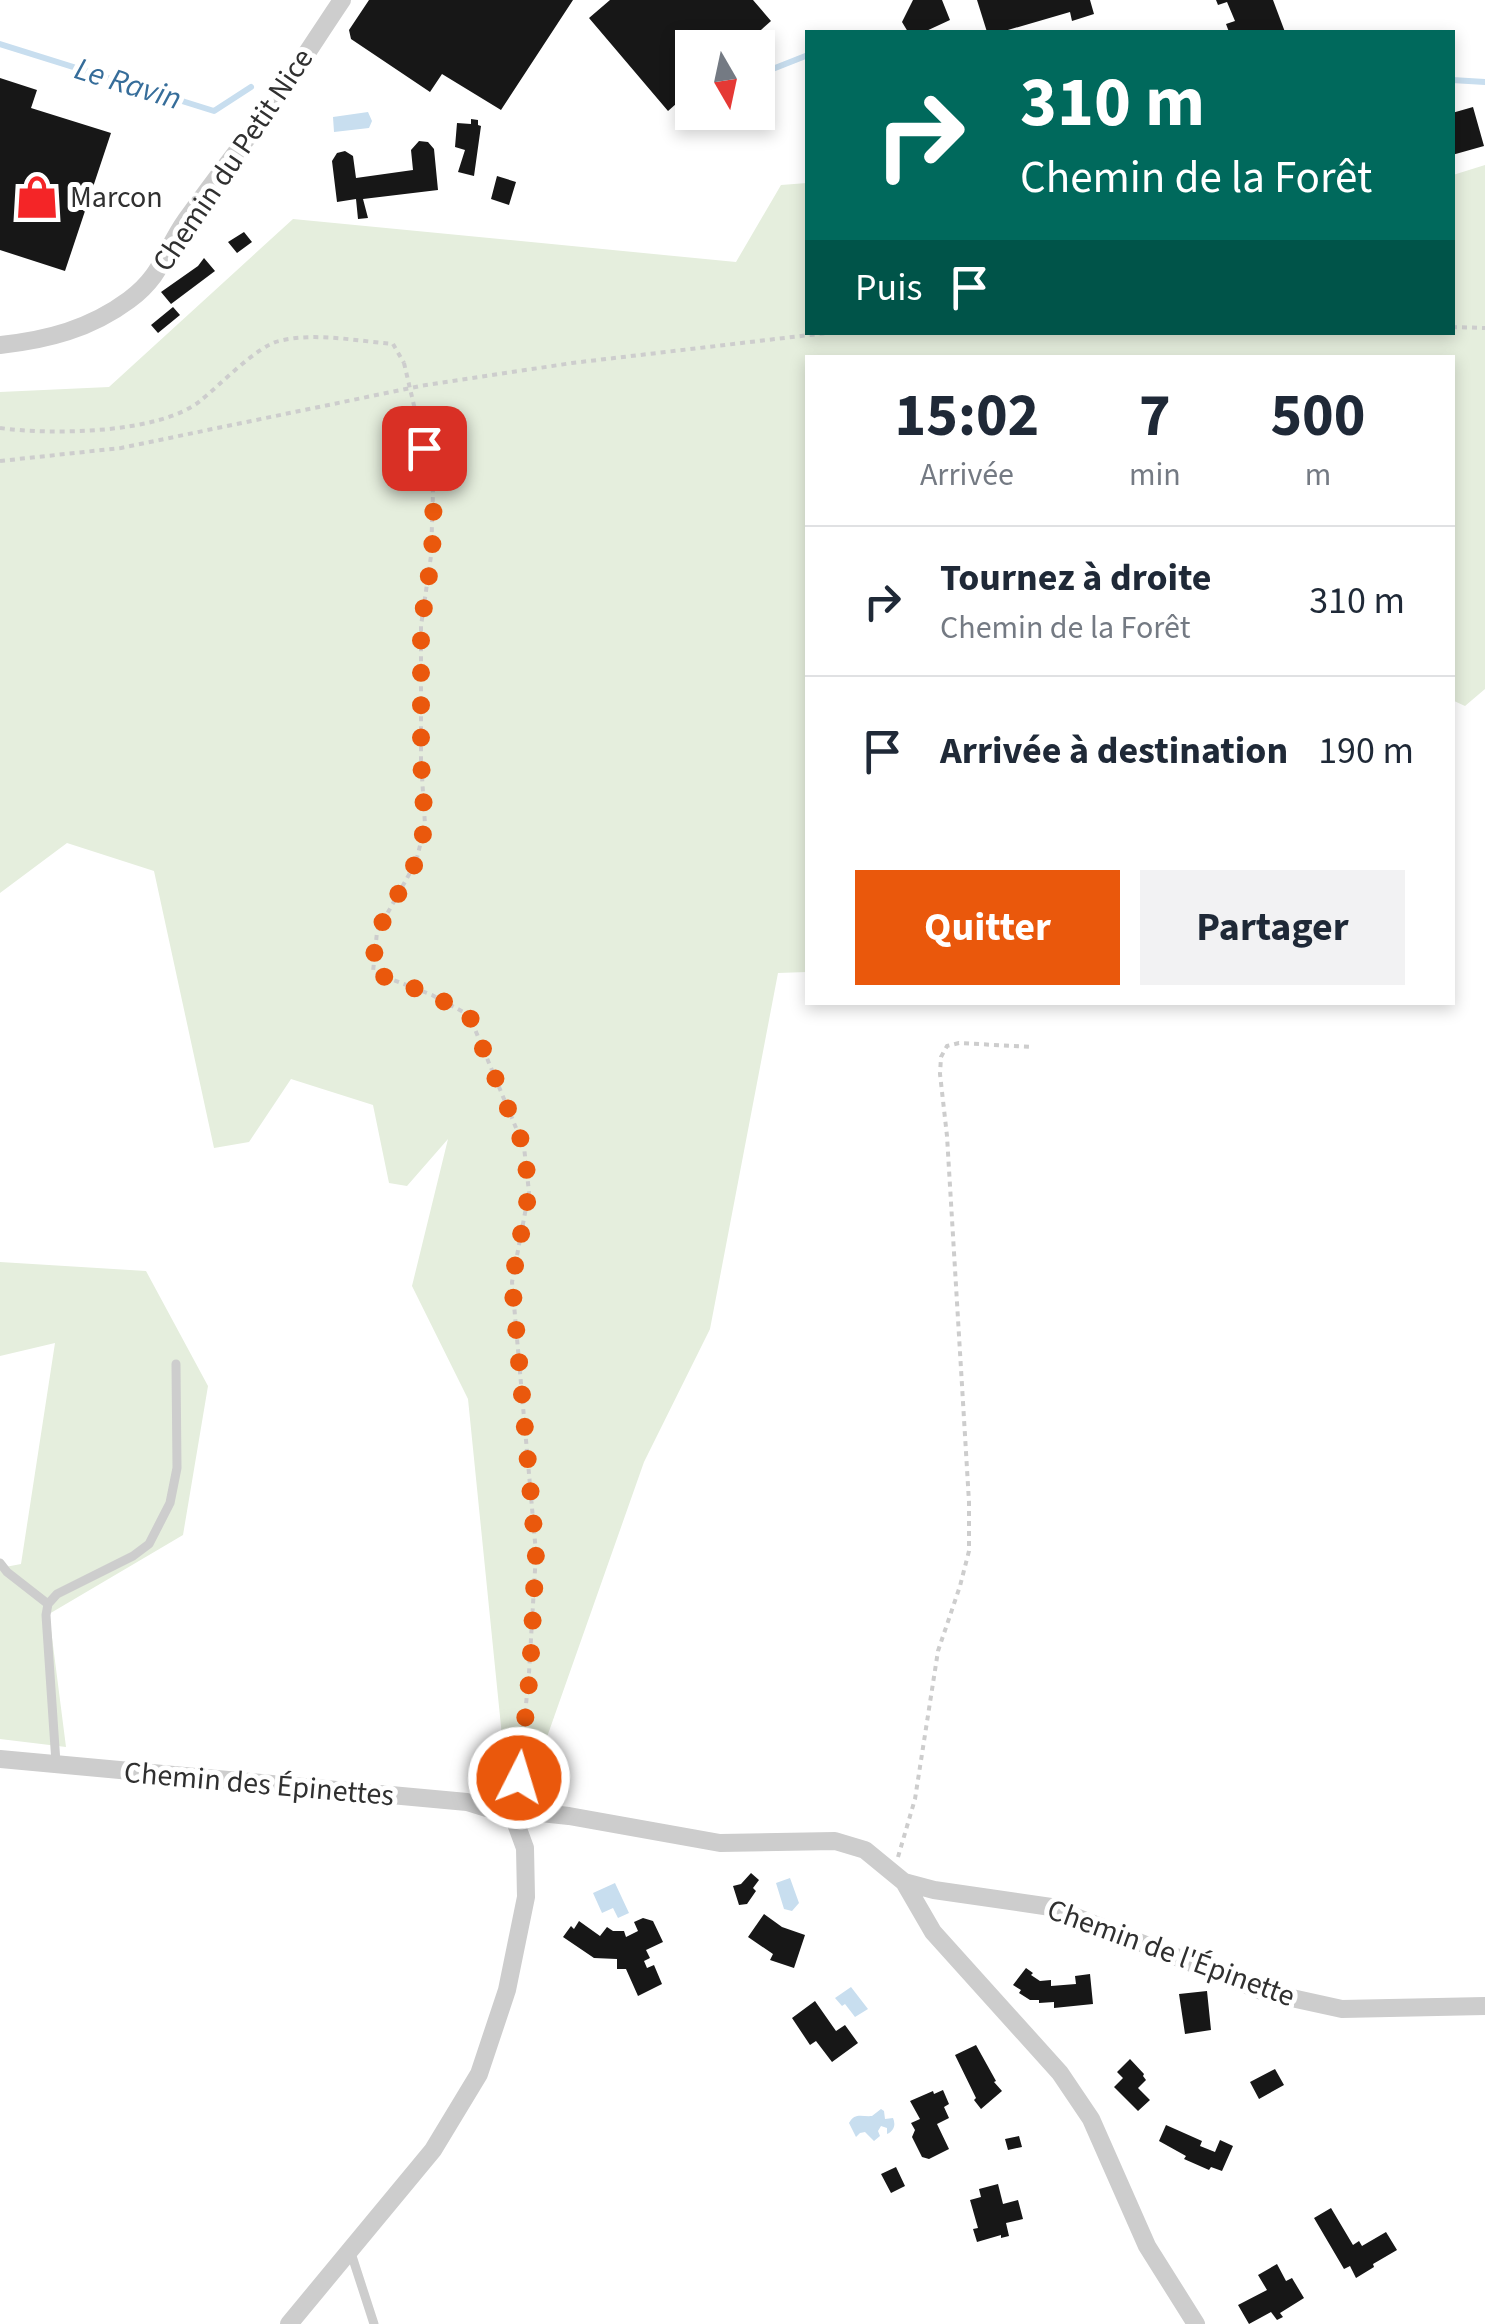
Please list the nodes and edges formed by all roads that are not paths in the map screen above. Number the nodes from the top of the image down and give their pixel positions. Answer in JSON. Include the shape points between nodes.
{"nodes":[{"id":1,"x":342,"y":0,"type":"edge"},
{"id":2,"x":0,"y":345,"type":"edge"},
{"id":3,"x":176,"y":1364,"type":"dead end"},
{"id":4,"x":0,"y":1563,"type":"edge"},
{"id":5,"x":48,"y":1604,"type":"junction"},
{"id":6,"x":0,"y":1759,"type":"edge"},
{"id":7,"x":56,"y":1766,"type":"junction"},
{"id":8,"x":515,"y":1821,"type":"junction"},
{"id":9,"x":904,"y":1882,"type":"junction"},
{"id":10,"x":1485,"y":2006,"type":"edge"},
{"id":11,"x":350,"y":2251,"type":"junction"},
{"id":12,"x":290,"y":2324,"type":"edge"},
{"id":13,"x":374,"y":2324,"type":"edge"},
{"id":14,"x":1196,"y":2324,"type":"edge"}],
"edges":[{"from":1,"to":2,"type":"street","name":"Chemin du Petit Nice","via":[[148,284],[59,336]]},
{"from":3,"to":5,"type":"lane","via":[[178,1468],[149,1544]]},
{"from":4,"to":5,"type":"lane"},
{"from":5,"to":7,"type":"lane"},
{"from":6,"to":7,"type":"street","name":"Chemin des Épinettes"},
{"from":7,"to":8,"type":"street","name":"Chemin des Épinettes","via":[[466,1802]]},
{"from":8,"to":9,"type":"street","via":[[568,1816],[720,1843],[835,1841],[865,1850]]},
{"from":8,"to":11,"type":"street","via":[[524,1848],[526,1897],[507,1990],[479,2074],[433,2150]]},
{"from":9,"to":10,"type":"street","name":"Chemin de l'Épinette","via":[[1051,1906],[1264,1992],[1342,2009]]},
{"from":9,"to":14,"type":"street","via":[[933,1932],[1060,2073],[1091,2120],[1146,2246]]},
{"from":11,"to":12,"type":"street"},
{"from":11,"to":13,"type":"lane"}]}
